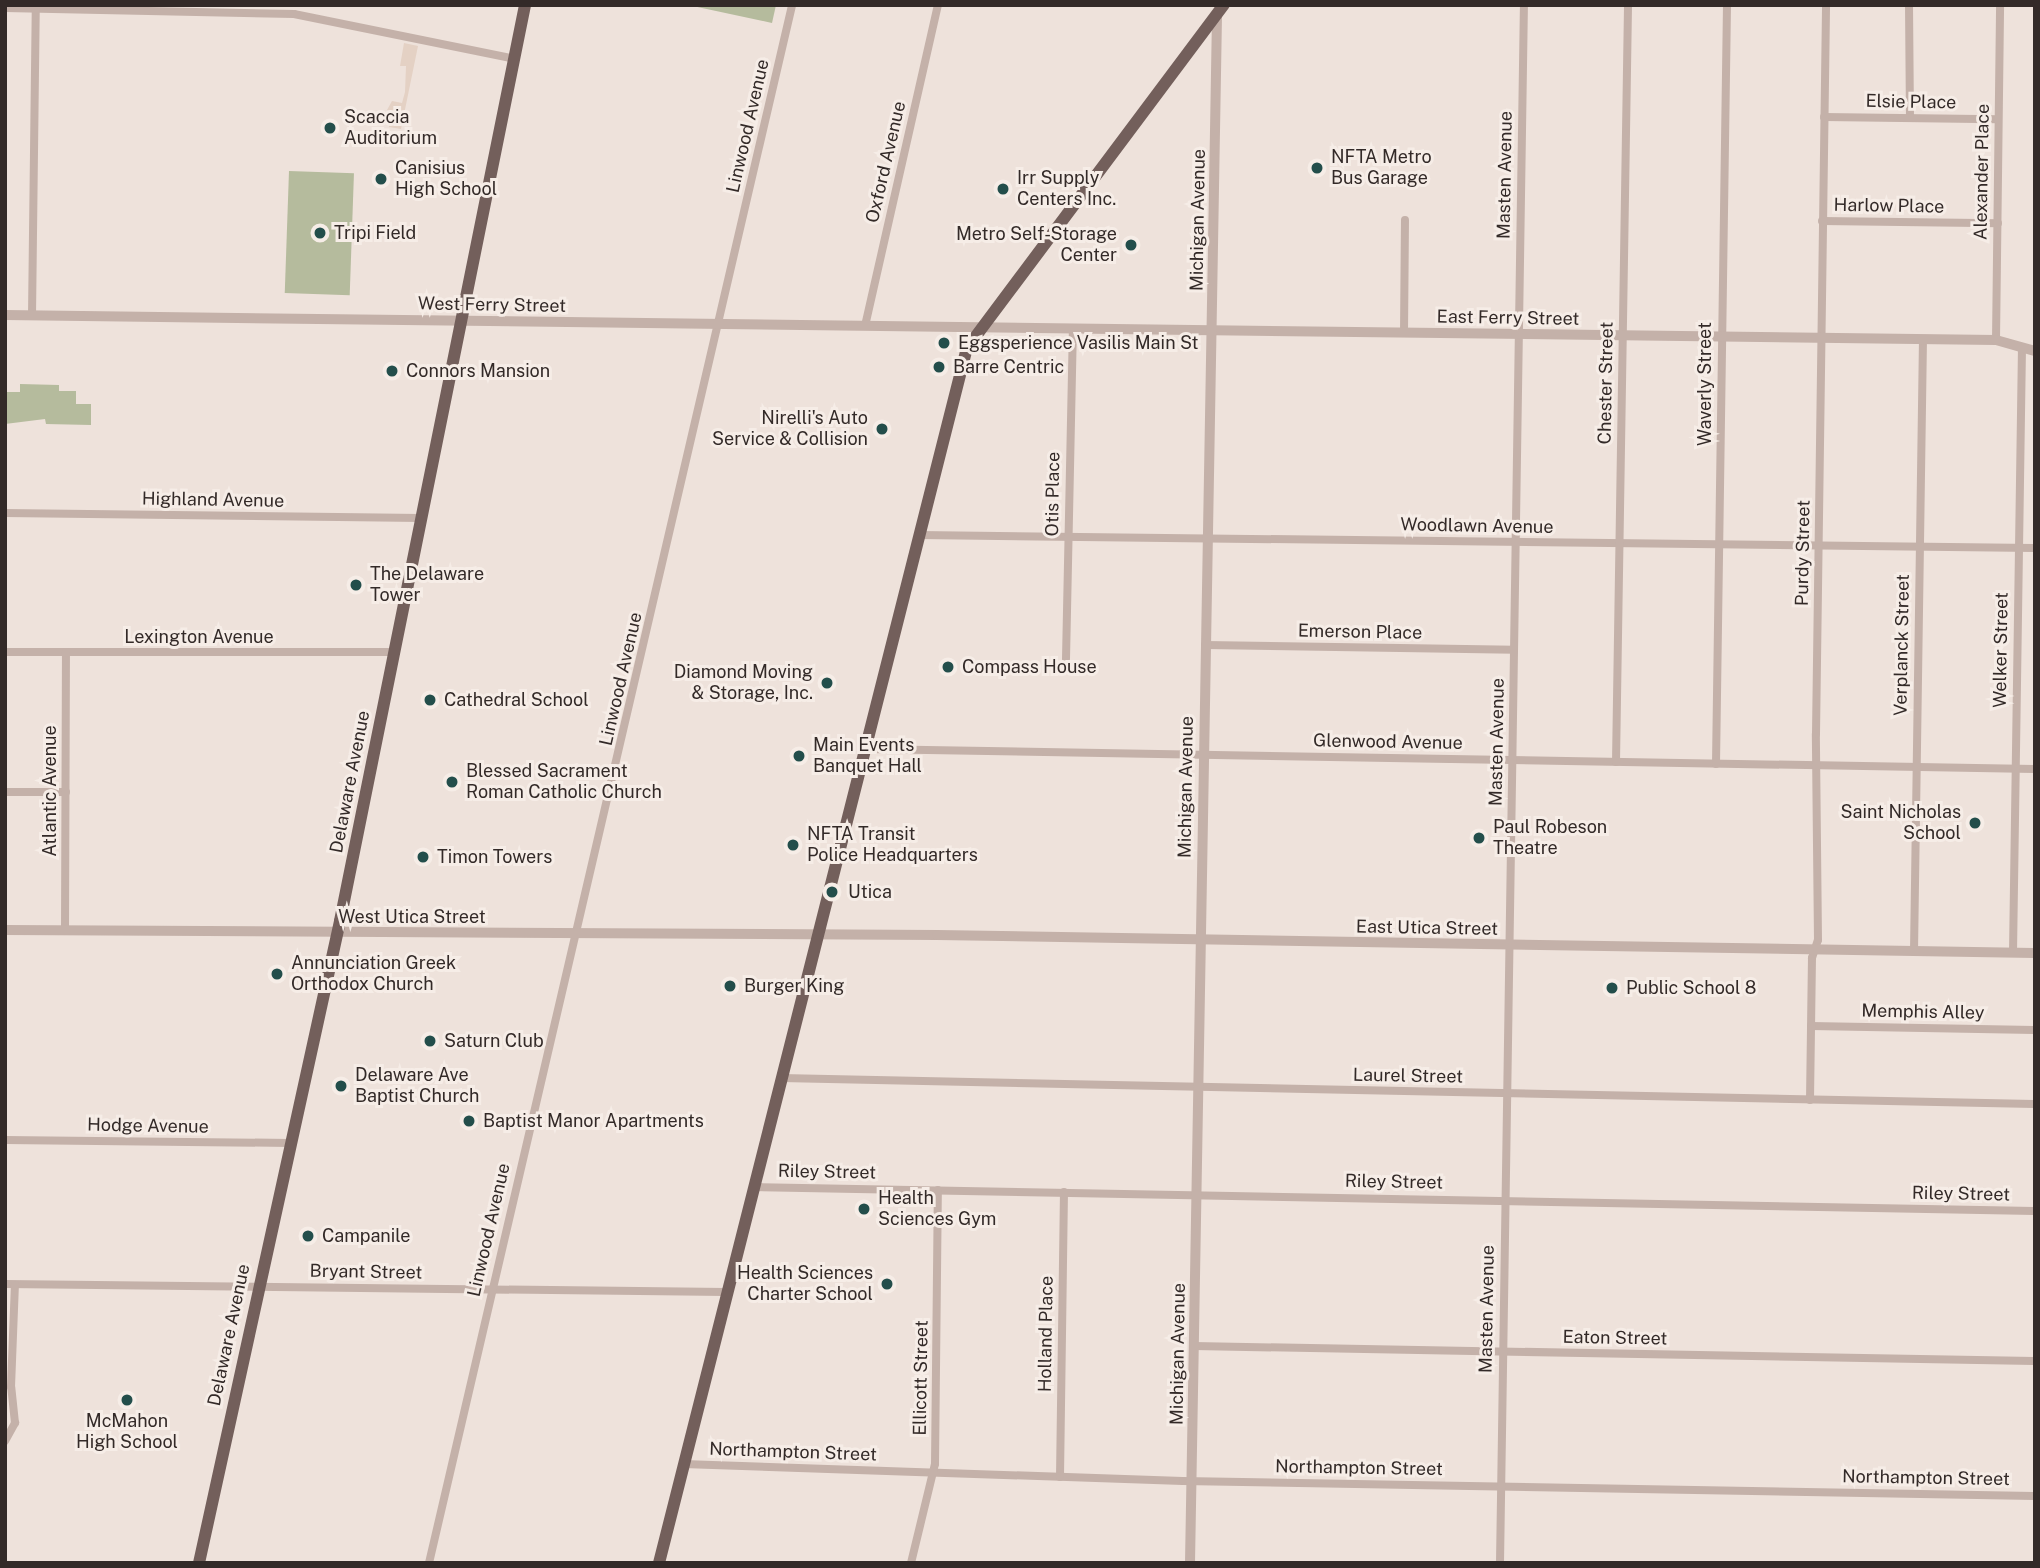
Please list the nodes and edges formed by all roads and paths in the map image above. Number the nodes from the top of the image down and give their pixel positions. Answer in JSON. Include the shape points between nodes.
{"nodes":[{"id":1,"x":525,"y":5,"type":"edge"},
{"id":2,"x":792,"y":5,"type":"edge"},
{"id":3,"x":938,"y":5,"type":"edge"},
{"id":4,"x":1524,"y":5,"type":"edge"},
{"id":5,"x":1628,"y":5,"type":"edge"},
{"id":6,"x":1727,"y":5,"type":"edge"},
{"id":7,"x":1826,"y":5,"type":"edge"},
{"id":8,"x":1909,"y":5,"type":"edge"},
{"id":9,"x":2000,"y":5,"type":"edge"},
{"id":10,"x":5,"y":8,"type":"edge"},
{"id":11,"x":1220,"y":8,"type":"edge"},
{"id":12,"x":36,"y":9,"type":"junction"},
{"id":13,"x":515,"y":59,"type":"junction"},
{"id":14,"x":1824,"y":117,"type":"junction"},
{"id":15,"x":1910,"y":118,"type":"junction"},
{"id":16,"x":1998,"y":119,"type":"junction"},
{"id":17,"x":1405,"y":220,"type":"dead end"},
{"id":18,"x":1822,"y":221,"type":"junction"},
{"id":19,"x":1998,"y":223,"type":"junction"},
{"id":20,"x":5,"y":315,"type":"edge"},
{"id":21,"x":32,"y":316,"type":"junction"},
{"id":22,"x":462,"y":320,"type":"junction"},
{"id":23,"x":720,"y":324,"type":"junction"},
{"id":24,"x":865,"y":326,"type":"junction"},
{"id":25,"x":979,"y":327,"type":"junction"},
{"id":26,"x":1073,"y":329,"type":"junction"},
{"id":27,"x":1211,"y":330,"type":"junction"},
{"id":28,"x":1404,"y":333,"type":"junction"},
{"id":29,"x":1519,"y":334,"type":"junction"},
{"id":30,"x":1623,"y":335,"type":"junction"},
{"id":31,"x":1722,"y":337,"type":"junction"},
{"id":32,"x":1821,"y":338,"type":"junction"},
{"id":33,"x":1923,"y":339,"type":"junction"},
{"id":34,"x":1996,"y":340,"type":"junction"},
{"id":35,"x":2022,"y":347,"type":"junction"},
{"id":36,"x":2035,"y":351,"type":"edge"},
{"id":37,"x":5,"y":513,"type":"edge"},
{"id":38,"x":421,"y":518,"type":"junction"},
{"id":39,"x":919,"y":535,"type":"junction"},
{"id":40,"x":1068,"y":537,"type":"junction"},
{"id":41,"x":1207,"y":538,"type":"junction"},
{"id":42,"x":1516,"y":542,"type":"junction"},
{"id":43,"x":1620,"y":543,"type":"junction"},
{"id":44,"x":1720,"y":545,"type":"junction"},
{"id":45,"x":1819,"y":546,"type":"junction"},
{"id":46,"x":1920,"y":547,"type":"junction"},
{"id":47,"x":2019,"y":548,"type":"junction"},
{"id":48,"x":2035,"y":548,"type":"edge"},
{"id":49,"x":1205,"y":645,"type":"junction"},
{"id":50,"x":1514,"y":650,"type":"junction"},
{"id":51,"x":5,"y":652,"type":"edge"},
{"id":52,"x":66,"y":652,"type":"junction"},
{"id":53,"x":393,"y":652,"type":"junction"},
{"id":54,"x":1066,"y":659,"type":"dead end"},
{"id":55,"x":866,"y":749,"type":"junction"},
{"id":56,"x":1203,"y":755,"type":"junction"},
{"id":57,"x":1512,"y":760,"type":"junction"},
{"id":58,"x":1616,"y":762,"type":"junction"},
{"id":59,"x":1716,"y":764,"type":"junction"},
{"id":60,"x":1818,"y":765,"type":"junction"},
{"id":61,"x":1916,"y":768,"type":"junction"},
{"id":62,"x":2016,"y":769,"type":"junction"},
{"id":63,"x":2035,"y":769,"type":"edge"},
{"id":64,"x":5,"y":792,"type":"edge"},
{"id":65,"x":66,"y":792,"type":"junction"},
{"id":66,"x":5,"y":930,"type":"edge"},
{"id":67,"x":65,"y":930,"type":"junction"},
{"id":68,"x":338,"y":932,"type":"junction"},
{"id":69,"x":577,"y":934,"type":"junction"},
{"id":70,"x":819,"y":935,"type":"junction"},
{"id":71,"x":1200,"y":939,"type":"junction"},
{"id":72,"x":1510,"y":946,"type":"junction"},
{"id":73,"x":1815,"y":951,"type":"junction"},
{"id":74,"x":1914,"y":952,"type":"junction"},
{"id":75,"x":2013,"y":953,"type":"junction"},
{"id":76,"x":2035,"y":953,"type":"edge"},
{"id":77,"x":1811,"y":1026,"type":"junction"},
{"id":78,"x":2035,"y":1030,"type":"edge"},
{"id":79,"x":781,"y":1078,"type":"junction"},
{"id":80,"x":1198,"y":1087,"type":"junction"},
{"id":81,"x":1507,"y":1095,"type":"junction"},
{"id":82,"x":1810,"y":1100,"type":"junction"},
{"id":83,"x":2035,"y":1104,"type":"edge"},
{"id":84,"x":5,"y":1140,"type":"edge"},
{"id":85,"x":290,"y":1143,"type":"junction"},
{"id":86,"x":753,"y":1187,"type":"junction"},
{"id":87,"x":938,"y":1190,"type":"junction"},
{"id":88,"x":1064,"y":1192,"type":"junction"},
{"id":89,"x":1196,"y":1194,"type":"junction"},
{"id":90,"x":1504,"y":1199,"type":"junction"},
{"id":91,"x":2035,"y":1211,"type":"edge"},
{"id":92,"x":10,"y":1284,"type":"edge"},
{"id":93,"x":258,"y":1287,"type":"junction"},
{"id":94,"x":492,"y":1289,"type":"junction"},
{"id":95,"x":726,"y":1292,"type":"junction"},
{"id":96,"x":1194,"y":1346,"type":"junction"},
{"id":97,"x":1503,"y":1352,"type":"junction"},
{"id":98,"x":2035,"y":1361,"type":"edge"},
{"id":99,"x":8,"y":1390,"type":"edge"},
{"id":100,"x":5,"y":1441,"type":"edge"},
{"id":101,"x":683,"y":1464,"type":"junction"},
{"id":102,"x":933,"y":1473,"type":"junction"},
{"id":103,"x":1059,"y":1477,"type":"junction"},
{"id":104,"x":1192,"y":1481,"type":"junction"},
{"id":105,"x":1501,"y":1486,"type":"junction"},
{"id":106,"x":2035,"y":1496,"type":"edge"},
{"id":107,"x":199,"y":1563,"type":"edge"},
{"id":108,"x":429,"y":1563,"type":"edge"},
{"id":109,"x":659,"y":1563,"type":"edge"},
{"id":110,"x":911,"y":1563,"type":"edge"},
{"id":111,"x":1191,"y":1563,"type":"edge"},
{"id":112,"x":1500,"y":1563,"type":"edge"}],
"edges":[{"from":1,"to":13,"type":"main road","name":"Delaware Avenue"},
{"from":2,"to":23,"type":"street","name":"Linwood Avenue"},
{"from":3,"to":24,"type":"street","name":"Oxford Avenue"},
{"from":4,"to":29,"type":"street","name":"Masten Avenue"},
{"from":5,"to":30,"type":"street","name":"Chester Street"},
{"from":6,"to":31,"type":"street","name":"Waverly Street"},
{"from":7,"to":14,"type":"street","name":"Purdy Street"},
{"from":8,"to":15,"type":"street"},
{"from":9,"to":16,"type":"street","name":"Alexander Place"},
{"from":10,"to":12,"type":"street"},
{"from":11,"to":25,"type":"main road"},
{"from":11,"to":27,"type":"street","name":"Michigan Avenue"},
{"from":12,"to":13,"type":"street","via":[[295,14]]},
{"from":12,"to":21,"type":"street"},
{"from":13,"to":22,"type":"main road","name":"Delaware Avenue"},
{"from":14,"to":15,"type":"street","name":"Elsie Place"},
{"from":14,"to":18,"type":"street","name":"Purdy Street"},
{"from":15,"to":16,"type":"street","name":"Elsie Place"},
{"from":16,"to":19,"type":"street","name":"Alexander Place"},
{"from":17,"to":28,"type":"street"},
{"from":18,"to":19,"type":"street","name":"Harlow Place"},
{"from":18,"to":32,"type":"street","name":"Purdy Street"},
{"from":19,"to":34,"type":"street","name":"Alexander Place"},
{"from":20,"to":21,"type":"street","name":"West Ferry Street"},
{"from":21,"to":22,"type":"street","name":"West Ferry Street"},
{"from":22,"to":23,"type":"street","name":"West Ferry Street"},
{"from":22,"to":38,"type":"main road","name":"Delaware Avenue"},
{"from":23,"to":24,"type":"street","name":"West Ferry Street"},
{"from":23,"to":69,"type":"street","name":"Linwood Avenue"},
{"from":24,"to":25,"type":"street","name":"West Ferry Street"},
{"from":25,"to":26,"type":"street","name":"East Ferry Street"},
{"from":25,"to":39,"type":"main road","via":[[961,369]]},
{"from":26,"to":27,"type":"street","name":"East Ferry Street"},
{"from":26,"to":40,"type":"street","name":"Otis Place"},
{"from":27,"to":28,"type":"street","name":"East Ferry Street"},
{"from":27,"to":41,"type":"street","name":"Michigan Avenue"},
{"from":28,"to":29,"type":"street","name":"East Ferry Street"},
{"from":29,"to":30,"type":"street","name":"East Ferry Street"},
{"from":29,"to":42,"type":"street","name":"Masten Avenue"},
{"from":30,"to":31,"type":"street","name":"East Ferry Street"},
{"from":30,"to":43,"type":"street","name":"Chester Street"},
{"from":31,"to":32,"type":"street","name":"East Ferry Street"},
{"from":31,"to":44,"type":"street","name":"Waverly Street"},
{"from":32,"to":33,"type":"street","name":"East Ferry Street"},
{"from":32,"to":45,"type":"street","name":"Purdy Street"},
{"from":33,"to":34,"type":"street","name":"East Ferry Street"},
{"from":33,"to":46,"type":"street","name":"Verplanck Street"},
{"from":34,"to":35,"type":"street","name":"East Ferry Street"},
{"from":35,"to":36,"type":"street","name":"East Ferry Street"},
{"from":35,"to":47,"type":"street","name":"Welker Street"},
{"from":37,"to":38,"type":"street","name":"Highland Avenue"},
{"from":38,"to":53,"type":"main road","name":"Delaware Avenue"},
{"from":39,"to":40,"type":"street","name":"Woodlawn Avenue"},
{"from":39,"to":55,"type":"main road"},
{"from":40,"to":41,"type":"street","name":"Woodlawn Avenue"},
{"from":40,"to":54,"type":"street","name":"Otis Place"},
{"from":41,"to":42,"type":"street","name":"Woodlawn Avenue"},
{"from":41,"to":49,"type":"street","name":"Michigan Avenue"},
{"from":42,"to":43,"type":"street","name":"Woodlawn Avenue"},
{"from":42,"to":50,"type":"street","name":"Masten Avenue"},
{"from":43,"to":44,"type":"street","name":"Woodlawn Avenue"},
{"from":43,"to":58,"type":"street","name":"Chester Street"},
{"from":44,"to":45,"type":"street","name":"Woodlawn Avenue"},
{"from":44,"to":59,"type":"street","name":"Waverly Street"},
{"from":45,"to":46,"type":"street","name":"Woodlawn Avenue"},
{"from":45,"to":60,"type":"street","name":"Purdy Street"},
{"from":46,"to":47,"type":"street","name":"Woodlawn Avenue"},
{"from":46,"to":61,"type":"street","name":"Verplanck Street"},
{"from":47,"to":48,"type":"street","name":"Woodlawn Avenue"},
{"from":47,"to":62,"type":"street","name":"Welker Street"},
{"from":49,"to":50,"type":"street","name":"Emerson Place"},
{"from":49,"to":56,"type":"street","name":"Michigan Avenue"},
{"from":50,"to":57,"type":"street","name":"Masten Avenue"},
{"from":51,"to":52,"type":"street","name":"Lexington Avenue"},
{"from":52,"to":53,"type":"street","name":"Lexington Avenue"},
{"from":52,"to":65,"type":"street","name":"Atlantic Avenue"},
{"from":53,"to":68,"type":"main road","name":"Delaware Avenue"},
{"from":55,"to":56,"type":"street","name":"Glenwood Avenue"},
{"from":55,"to":70,"type":"main road"},
{"from":56,"to":57,"type":"street","name":"Glenwood Avenue"},
{"from":56,"to":71,"type":"street","name":"Michigan Avenue"},
{"from":57,"to":58,"type":"street","name":"Glenwood Avenue"},
{"from":57,"to":72,"type":"street","name":"Masten Avenue"},
{"from":58,"to":59,"type":"street","name":"Glenwood Avenue"},
{"from":59,"to":60,"type":"street","name":"Glenwood Avenue"},
{"from":60,"to":61,"type":"street","name":"Glenwood Avenue"},
{"from":60,"to":73,"type":"street","name":"Purdy Street"},
{"from":61,"to":62,"type":"street","name":"Glenwood Avenue"},
{"from":61,"to":74,"type":"street","name":"Verplanck Street"},
{"from":62,"to":63,"type":"street","name":"Glenwood Avenue"},
{"from":62,"to":75,"type":"street","name":"Welker Street"},
{"from":64,"to":65,"type":"street"},
{"from":65,"to":67,"type":"street","name":"Atlantic Avenue"},
{"from":66,"to":67,"type":"street","name":"West Utica Street"},
{"from":67,"to":68,"type":"street","name":"West Utica Street"},
{"from":68,"to":69,"type":"street","name":"West Utica Street"},
{"from":68,"to":85,"type":"main road","name":"Delaware Avenue"},
{"from":69,"to":70,"type":"street","name":"West Utica Street"},
{"from":69,"to":94,"type":"street","name":"Linwood Avenue"},
{"from":70,"to":71,"type":"street","name":"East Utica Street"},
{"from":70,"to":79,"type":"main road"},
{"from":71,"to":72,"type":"street","name":"East Utica Street"},
{"from":71,"to":80,"type":"street","name":"Michigan Avenue"},
{"from":72,"to":73,"type":"street","name":"East Utica Street"},
{"from":72,"to":81,"type":"street","name":"Masten Avenue"},
{"from":73,"to":74,"type":"street","name":"East Utica Street"},
{"from":73,"to":77,"type":"street","name":"Purdy Street"},
{"from":74,"to":75,"type":"street","name":"East Utica Street"},
{"from":75,"to":76,"type":"street","name":"East Utica Street"},
{"from":77,"to":78,"type":"street","name":"Memphis Alley"},
{"from":77,"to":82,"type":"street","name":"Purdy Street"},
{"from":79,"to":80,"type":"street","name":"Laurel Street"},
{"from":79,"to":86,"type":"main road"},
{"from":80,"to":81,"type":"street","name":"Laurel Street"},
{"from":80,"to":89,"type":"street","name":"Michigan Avenue"},
{"from":81,"to":82,"type":"street","name":"Laurel Street"},
{"from":81,"to":90,"type":"street","name":"Masten Avenue"},
{"from":82,"to":83,"type":"street","name":"Laurel Street"},
{"from":84,"to":85,"type":"street","name":"Hodge Avenue"},
{"from":85,"to":93,"type":"main road","name":"Delaware Avenue"},
{"from":86,"to":87,"type":"street","name":"Riley Street"},
{"from":86,"to":95,"type":"main road"},
{"from":87,"to":88,"type":"street","name":"Riley Street"},
{"from":87,"to":102,"type":"street","name":"Ellicott Street"},
{"from":88,"to":89,"type":"street","name":"Riley Street"},
{"from":88,"to":103,"type":"street","name":"Holland Place"},
{"from":89,"to":90,"type":"street","name":"Riley Street"},
{"from":89,"to":96,"type":"street","name":"Michigan Avenue"},
{"from":90,"to":91,"type":"street","name":"Riley Street"},
{"from":90,"to":97,"type":"street","name":"Masten Avenue"},
{"from":92,"to":93,"type":"street","name":"Bryant Street"},
{"from":92,"to":99,"type":"street"},
{"from":93,"to":94,"type":"street","name":"Bryant Street"},
{"from":93,"to":107,"type":"main road","name":"Delaware Avenue"},
{"from":94,"to":95,"type":"street","name":"Bryant Street"},
{"from":94,"to":108,"type":"street","name":"Linwood Avenue"},
{"from":95,"to":101,"type":"main road"},
{"from":96,"to":97,"type":"street","name":"Eaton Street"},
{"from":96,"to":104,"type":"street","name":"Michigan Avenue"},
{"from":97,"to":98,"type":"street","name":"Eaton Street"},
{"from":97,"to":105,"type":"street","name":"Masten Avenue"},
{"from":99,"to":100,"type":"street","via":[[15,1423]]},
{"from":101,"to":102,"type":"street","name":"Northampton Street"},
{"from":101,"to":109,"type":"main road"},
{"from":102,"to":103,"type":"street","name":"Northampton Street"},
{"from":102,"to":110,"type":"street","name":"Ellicott Street"},
{"from":103,"to":104,"type":"street","name":"Northampton Street"},
{"from":104,"to":105,"type":"street","name":"Northampton Street"},
{"from":104,"to":111,"type":"street","name":"Michigan Avenue"},
{"from":105,"to":106,"type":"street","name":"Northampton Street"},
{"from":105,"to":112,"type":"street","name":"Masten Avenue"}]}
